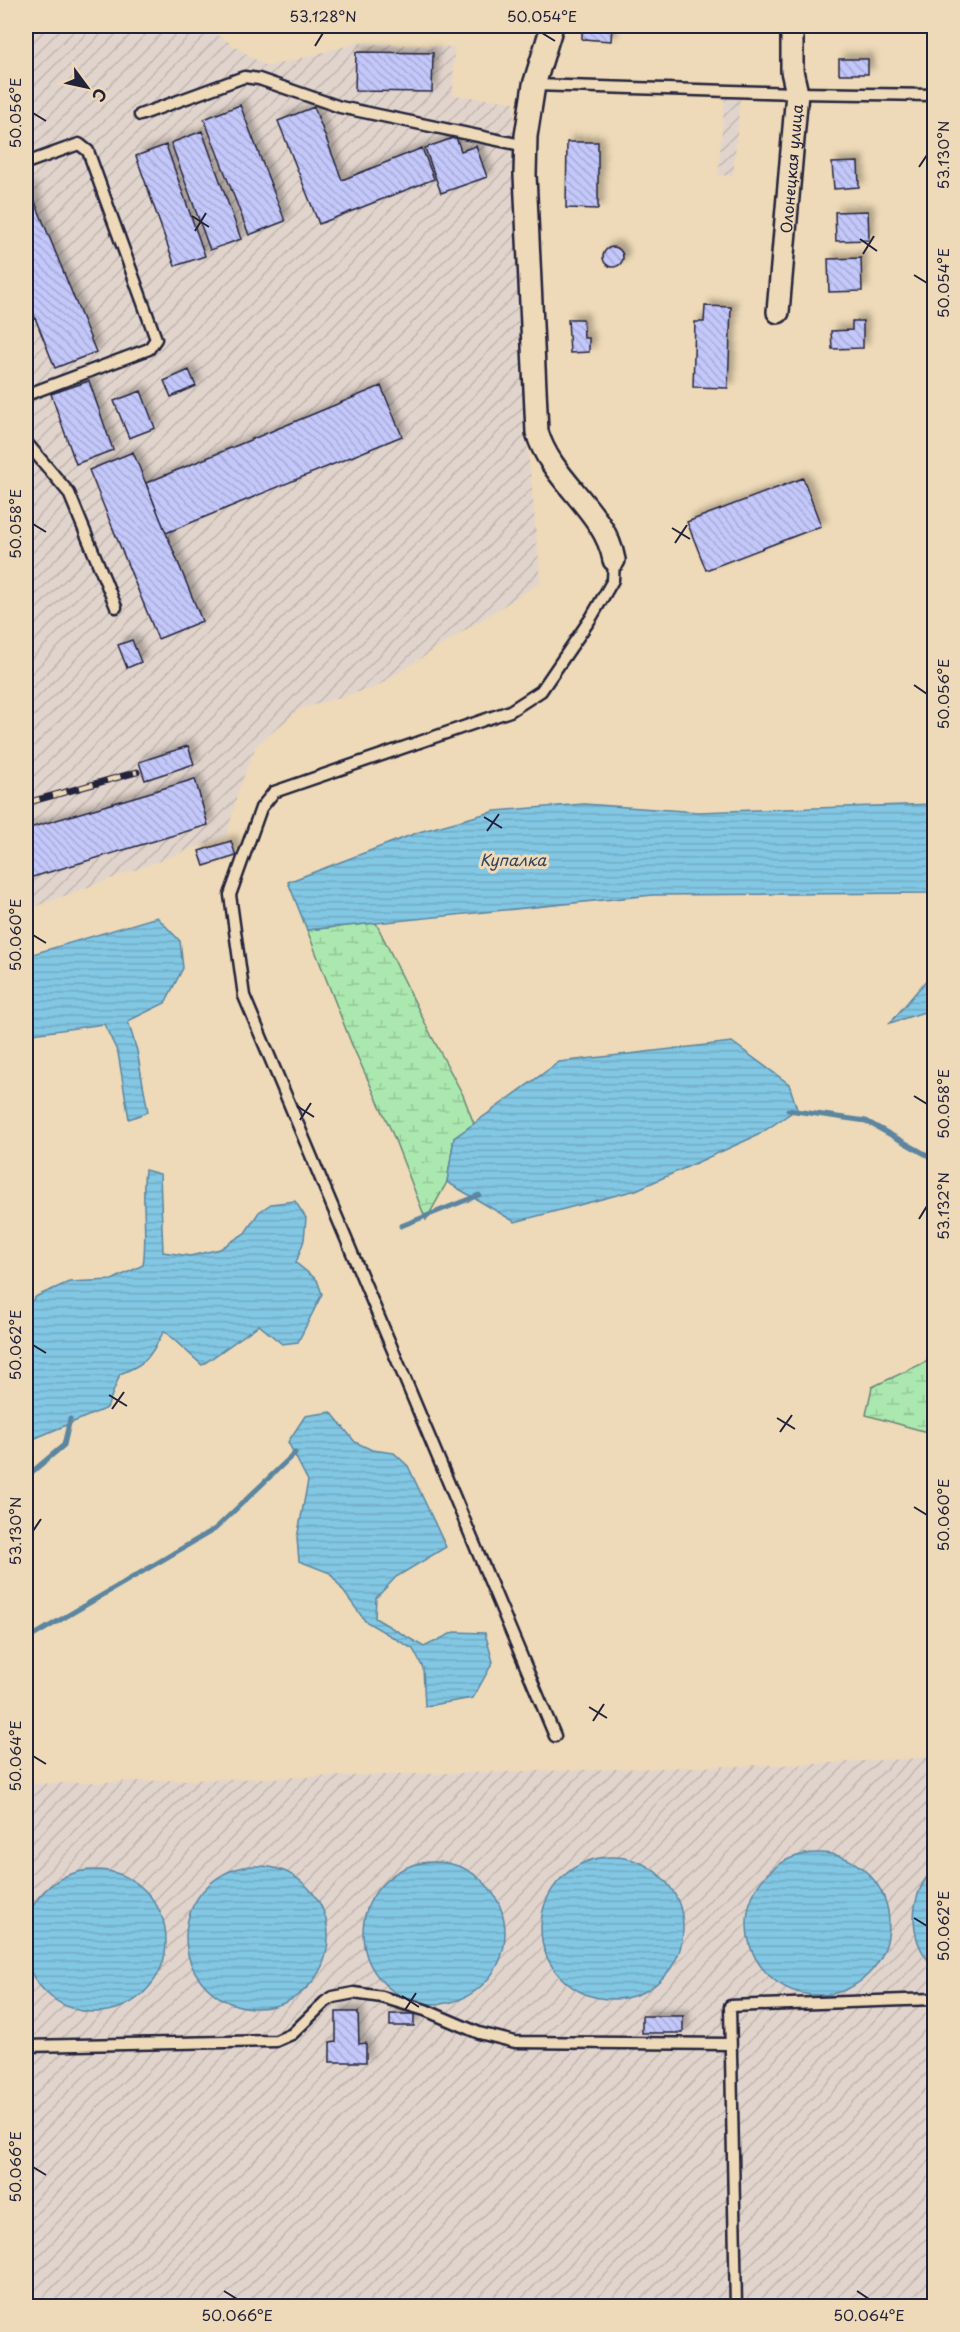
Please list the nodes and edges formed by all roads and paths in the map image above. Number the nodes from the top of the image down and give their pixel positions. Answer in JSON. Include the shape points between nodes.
{"nodes":[{"id":1,"x":552,"y":26,"type":"edge"},
{"id":2,"x":792,"y":26,"type":"edge"},
{"id":3,"x":534,"y":85,"type":"junction"},
{"id":4,"x":797,"y":93,"type":"junction"},
{"id":5,"x":934,"y":95,"type":"edge"},
{"id":6,"x":140,"y":115,"type":"dead end"},
{"id":7,"x":526,"y":146,"type":"junction"},
{"id":8,"x":26,"y":163,"type":"edge"},
{"id":9,"x":778,"y":312,"type":"dead end"},
{"id":10,"x":26,"y":395,"type":"edge"},
{"id":11,"x":26,"y":442,"type":"edge"},
{"id":12,"x":614,"y":560,"type":"joint"},
{"id":13,"x":116,"y":607,"type":"dead end"},
{"id":14,"x":555,"y":1736,"type":"dead end"},
{"id":15,"x":934,"y":2000,"type":"edge"},
{"id":16,"x":730,"y":2044,"type":"junction"},
{"id":17,"x":26,"y":2046,"type":"edge"},
{"id":18,"x":736,"y":2307,"type":"edge"}],
"edges":[{"from":1,"to":3,"type":"street"},
{"from":2,"to":4,"type":"street","name":"Олонецкая улица","via":[[792,70]]},
{"from":3,"to":4,"type":"lane"},
{"from":3,"to":7,"type":"street"},
{"from":4,"to":5,"type":"lane"},
{"from":4,"to":9,"type":"street","name":"Олонецкая улица"},
{"from":6,"to":7,"type":"lane","via":[[244,77],[340,107]]},
{"from":7,"to":12,"type":"street","via":[[537,432],[542,449],[607,534]]},
{"from":8,"to":10,"type":"lane","via":[[79,144],[88,151],[156,339],[149,349]]},
{"from":11,"to":13,"type":"lane","via":[[69,493]]},
{"from":12,"to":14,"type":"lane","via":[[613,580],[541,691],[510,711],[274,792],[261,808],[230,895],[244,996]]},
{"from":15,"to":16,"type":"lane","via":[[730,2006]]},
{"from":16,"to":17,"type":"lane","via":[[521,2043],[479,2033],[382,1997],[354,1993],[333,1997],[292,2034],[276,2041]]},
{"from":16,"to":18,"type":"lane"}]}
